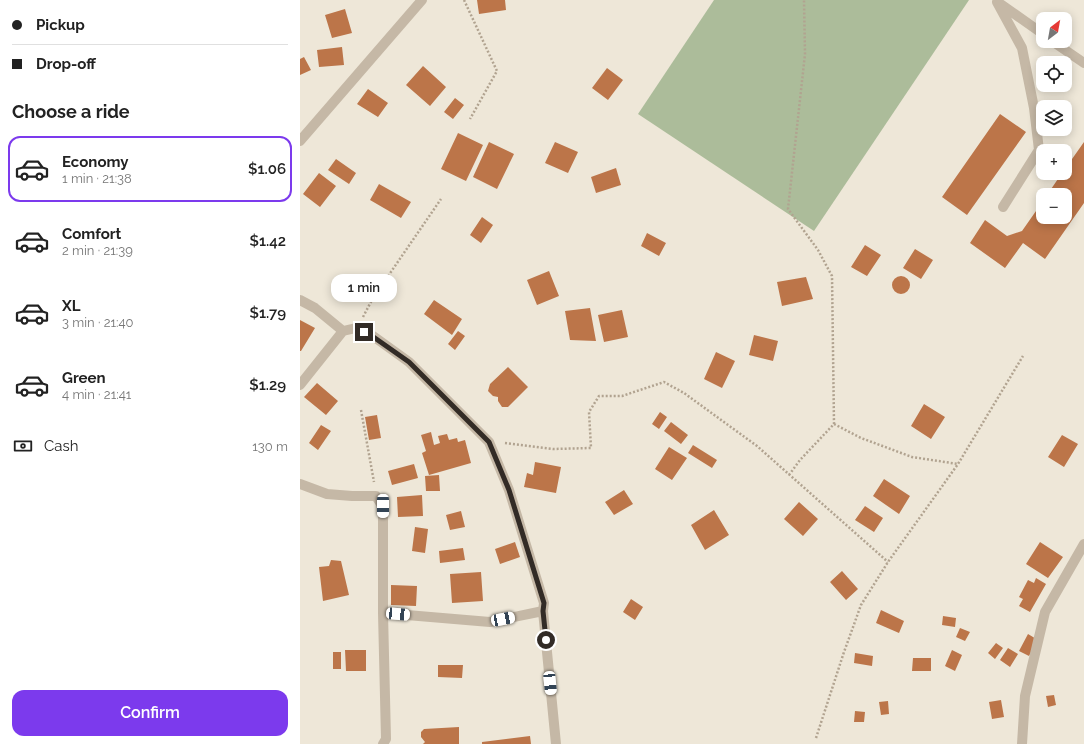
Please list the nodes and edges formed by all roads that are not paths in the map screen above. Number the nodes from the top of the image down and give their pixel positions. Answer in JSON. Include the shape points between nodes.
{"nodes":[{"id":1,"x":422,"y":0,"type":"edge"},
{"id":2,"x":995,"y":1,"type":"edge"},
{"id":3,"x":1036,"y":29,"type":"edge"},
{"id":4,"x":1062,"y":48,"type":"edge"},
{"id":5,"x":1084,"y":63,"type":"edge"},
{"id":6,"x":300,"y":141,"type":"edge"},
{"id":7,"x":1003,"y":207,"type":"dead end"},
{"id":8,"x":300,"y":300,"type":"edge"},
{"id":9,"x":343,"y":331,"type":"junction"},
{"id":10,"x":300,"y":385,"type":"edge"},
{"id":11,"x":300,"y":484,"type":"edge"},
{"id":12,"x":1084,"y":544,"type":"edge"},
{"id":13,"x":543,"y":611,"type":"junction"},
{"id":14,"x":383,"y":613,"type":"junction"},
{"id":15,"x":383,"y":744,"type":"edge"},
{"id":16,"x":556,"y":744,"type":"edge"},
{"id":17,"x":1022,"y":744,"type":"edge"}],
"edges":[{"from":1,"to":6,"type":"street"},
{"from":2,"to":3,"type":"street"},
{"from":2,"to":7,"type":"street","via":[[1022,48],[1039,150]]},
{"from":4,"to":5,"type":"street"},
{"from":8,"to":9,"type":"street","via":[[315,308]]},
{"from":9,"to":10,"type":"street"},
{"from":9,"to":13,"type":"street","via":[[356,328],[409,362],[489,442],[509,490],[544,603]]},
{"from":11,"to":14,"type":"street","via":[[327,494],[376,496],[383,506]]},
{"from":12,"to":17,"type":"street","via":[[1045,612],[1025,696]]},
{"from":13,"to":14,"type":"street","via":[[490,622]]},
{"from":13,"to":16,"type":"street"},
{"from":14,"to":15,"type":"street","via":[[386,739]]}]}
